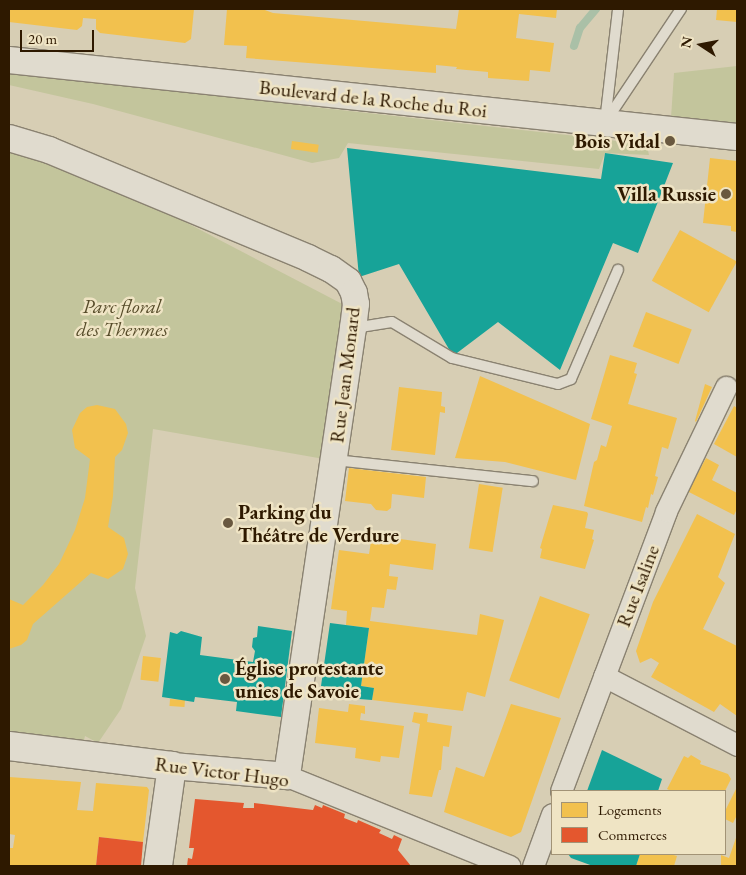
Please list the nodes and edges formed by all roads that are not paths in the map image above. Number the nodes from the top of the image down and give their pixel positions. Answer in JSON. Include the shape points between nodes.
{"nodes":[{"id":1,"x":618,"y":9,"type":"edge"},
{"id":2,"x":682,"y":9,"type":"edge"},
{"id":3,"x":9,"y":60,"type":"edge"},
{"id":4,"x":604,"y":124,"type":"junction"},
{"id":5,"x":737,"y":137,"type":"edge"},
{"id":6,"x":9,"y":138,"type":"edge"},
{"id":7,"x":618,"y":270,"type":"dead end"},
{"id":8,"x":354,"y":328,"type":"junction"},
{"id":9,"x":732,"y":389,"type":"edge"},
{"id":10,"x":334,"y":460,"type":"junction"},
{"id":11,"x":533,"y":481,"type":"dead end"},
{"id":12,"x":604,"y":676,"type":"junction"},
{"id":13,"x":737,"y":745,"type":"edge"},
{"id":14,"x":9,"y":746,"type":"edge"},
{"id":15,"x":172,"y":766,"type":"junction"},
{"id":16,"x":287,"y":776,"type":"junction"},
{"id":17,"x":561,"y":790,"type":"edge"},
{"id":18,"x":551,"y":817,"type":"edge"},
{"id":19,"x":158,"y":866,"type":"edge"},
{"id":20,"x":510,"y":866,"type":"edge"},
{"id":21,"x":533,"y":866,"type":"edge"}],
"edges":[{"from":1,"to":4,"type":"lane"},
{"from":2,"to":4,"type":"lane"},
{"from":3,"to":4,"type":"street","name":"Boulevard de la Roche du Roi"},
{"from":4,"to":5,"type":"street","name":"Boulevard de la Roche du Roi"},
{"from":6,"to":8,"type":"street","name":"Rue Jean Monard","via":[[49,150],[331,269],[348,281],[354,293]]},
{"from":7,"to":8,"type":"lane","via":[[571,378],[558,384],[452,358],[392,322]]},
{"from":8,"to":10,"type":"street","name":"Rue Jean Monard"},
{"from":9,"to":12,"type":"street","name":"Rue Isaline","via":[[666,511]]},
{"from":10,"to":11,"type":"lane"},
{"from":10,"to":16,"type":"street","name":"Rue Jean Monard"},
{"from":12,"to":13,"type":"street"},
{"from":12,"to":17,"type":"street","name":"Rue Isaline"},
{"from":14,"to":15,"type":"main road","name":"Rue Victor Hugo"},
{"from":15,"to":16,"type":"street","name":"Rue Victor Hugo"},
{"from":15,"to":19,"type":"main road"},
{"from":16,"to":20,"type":"street","name":"Rue Victor Hugo"},
{"from":18,"to":21,"type":"street"}]}
